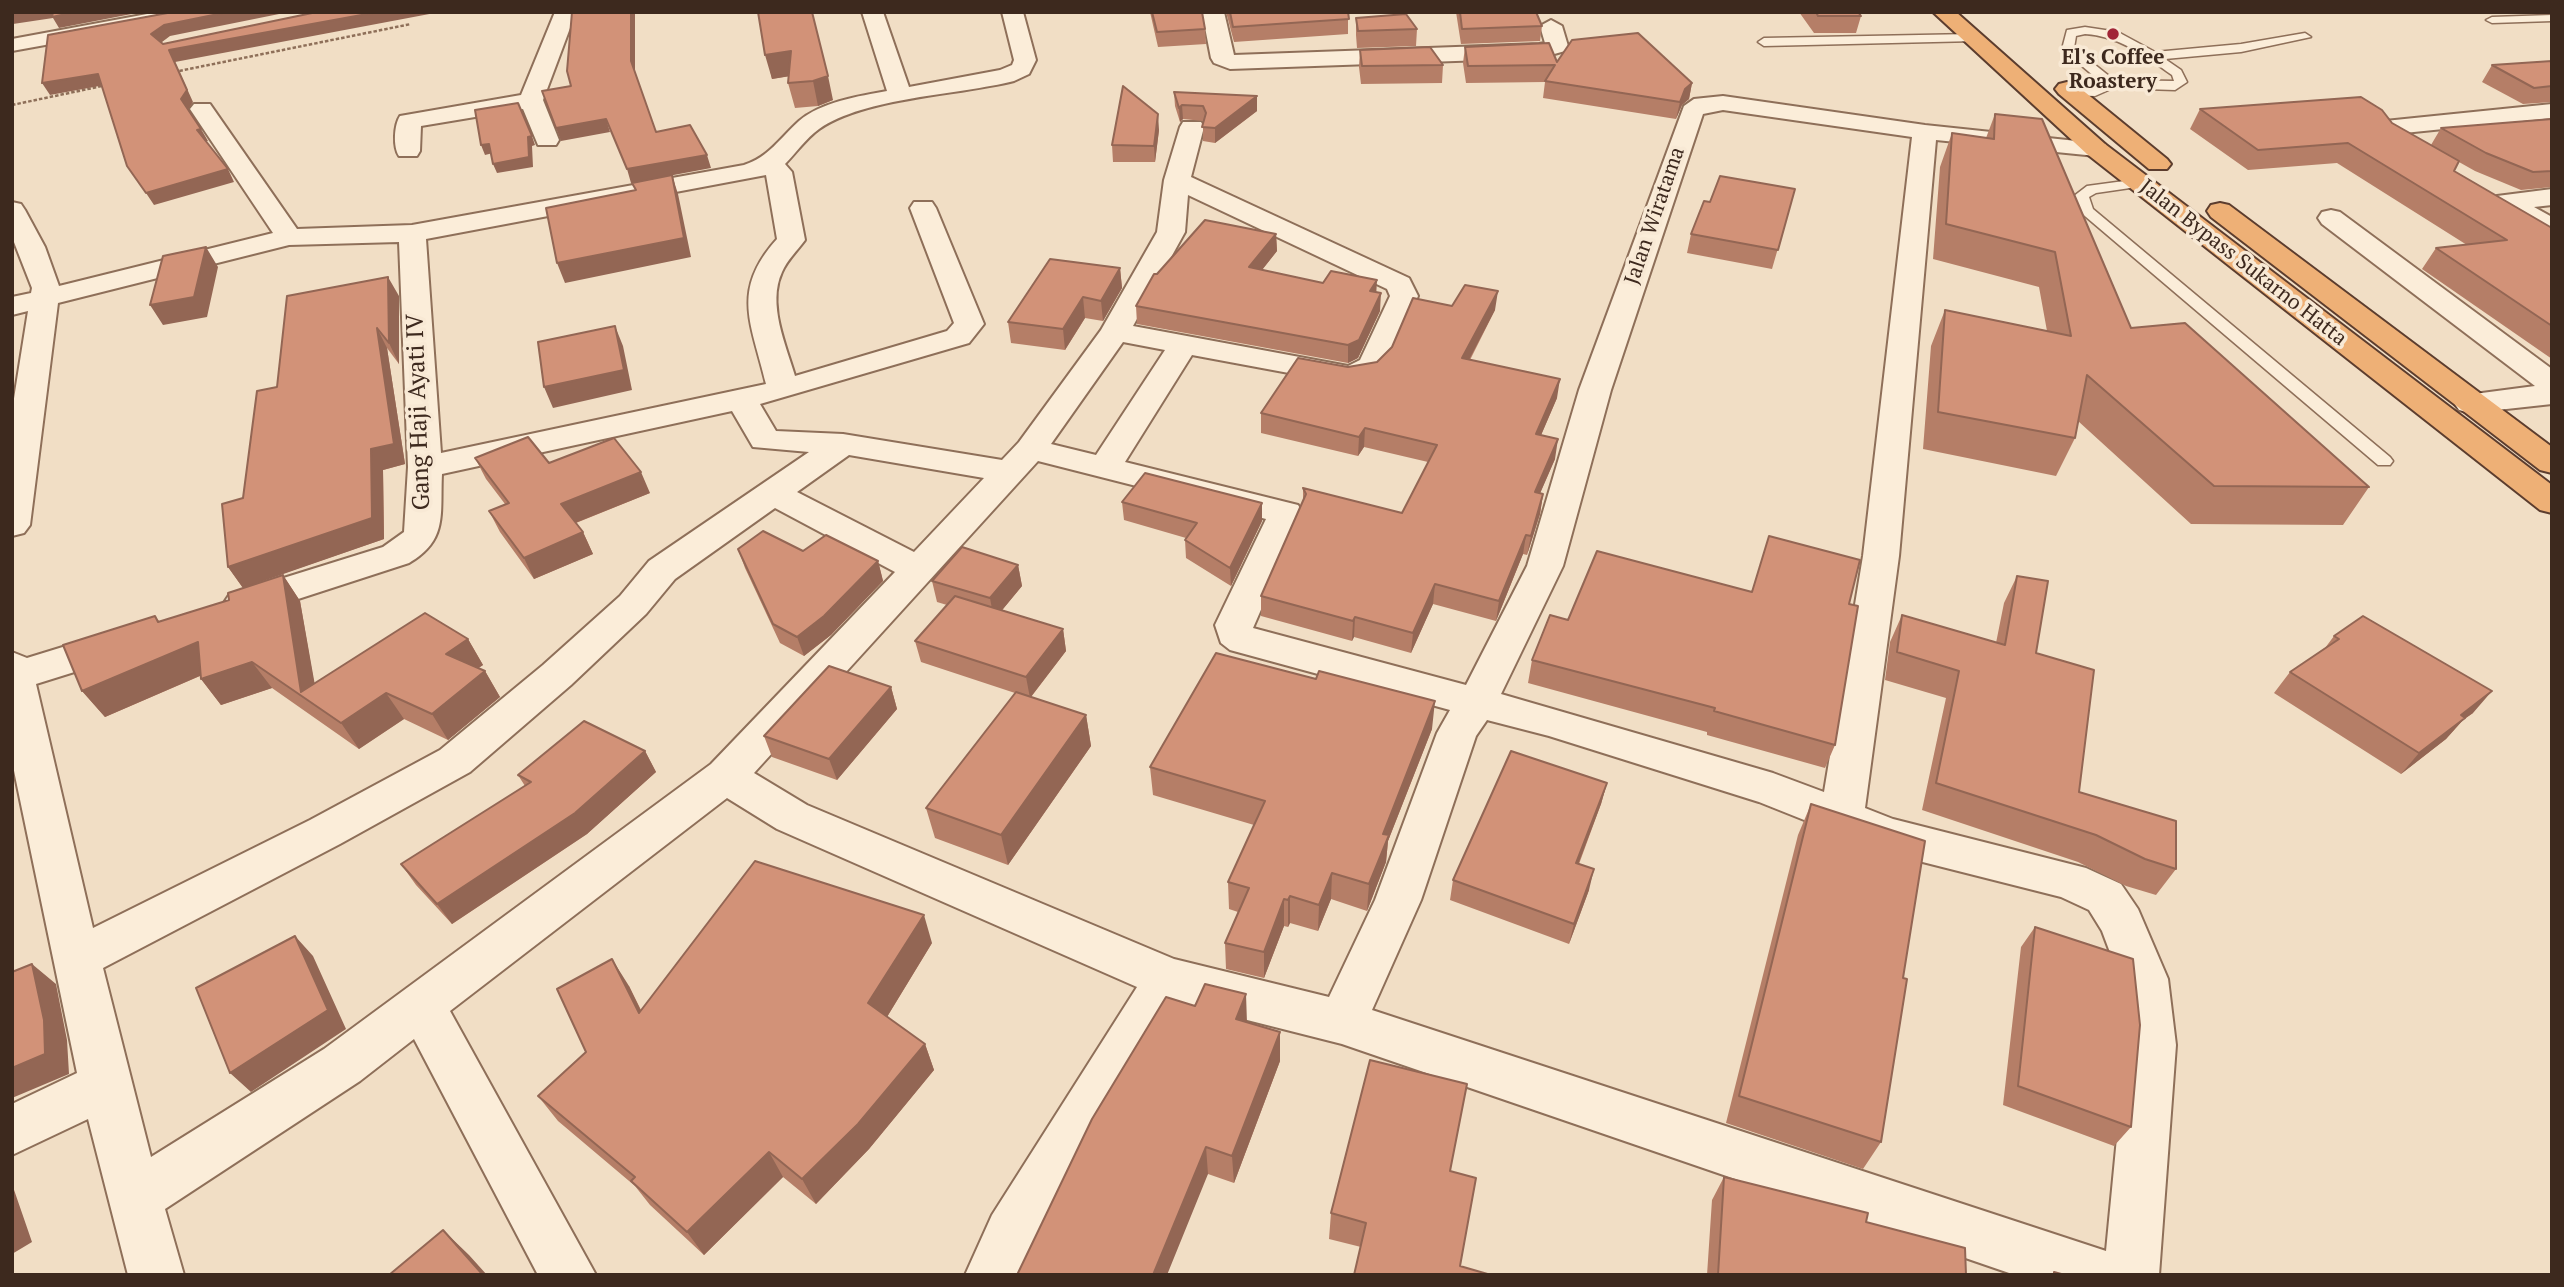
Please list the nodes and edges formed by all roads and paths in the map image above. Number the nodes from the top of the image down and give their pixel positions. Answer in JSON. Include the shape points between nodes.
{"nodes":[{"id":1,"x":194,"y":12,"type":"edge"},
{"id":2,"x":566,"y":12,"type":"edge"},
{"id":3,"x":872,"y":12,"type":"edge"},
{"id":4,"x":1013,"y":12,"type":"edge"},
{"id":5,"x":1213,"y":12,"type":"edge"},
{"id":6,"x":1943,"y":12,"type":"edge"},
{"id":7,"x":2552,"y":18,"type":"edge"},
{"id":8,"x":2492,"y":20,"type":"dead end"},
{"id":9,"x":411,"y":24,"type":"dead end"},
{"id":10,"x":1974,"y":25,"type":"edge"},
{"id":11,"x":1551,"y":26,"type":"dead end"},
{"id":12,"x":2305,"y":37,"type":"dead end"},
{"id":13,"x":13,"y":38,"type":"edge"},
{"id":14,"x":1764,"y":42,"type":"dead end"},
{"id":15,"x":2153,"y":56,"type":"junction"},
{"id":16,"x":172,"y":72,"type":"edge"},
{"id":17,"x":118,"y":83,"type":"edge"},
{"id":18,"x":2111,"y":84,"type":"junction"},
{"id":19,"x":2071,"y":92,"type":"junction"},
{"id":20,"x":900,"y":95,"type":"junction"},
{"id":21,"x":531,"y":100,"type":"junction"},
{"id":22,"x":12,"y":104,"type":"edge"},
{"id":23,"x":202,"y":109,"type":"dead end"},
{"id":24,"x":2552,"y":111,"type":"edge"},
{"id":25,"x":1192,"y":128,"type":"dead end"},
{"id":26,"x":1925,"y":132,"type":"junction"},
{"id":27,"x":547,"y":140,"type":"dead end"},
{"id":28,"x":2096,"y":149,"type":"junction"},
{"id":29,"x":408,"y":151,"type":"dead end"},
{"id":30,"x":2434,"y":161,"type":"edge"},
{"id":31,"x":770,"y":165,"type":"junction"},
{"id":32,"x":1177,"y":180,"type":"junction"},
{"id":33,"x":2139,"y":183,"type":"junction"},
{"id":34,"x":2482,"y":188,"type":"edge"},
{"id":35,"x":2552,"y":197,"type":"edge"},
{"id":36,"x":1228,"y":204,"type":"junction"},
{"id":37,"x":923,"y":208,"type":"dead end"},
{"id":38,"x":12,"y":210,"type":"edge"},
{"id":39,"x":2534,"y":217,"type":"edge"},
{"id":40,"x":2331,"y":218,"type":"dead end"},
{"id":41,"x":1171,"y":232,"type":"junction"},
{"id":42,"x":412,"y":233,"type":"junction"},
{"id":43,"x":289,"y":237,"type":"junction"},
{"id":44,"x":45,"y":298,"type":"junction"},
{"id":45,"x":12,"y":306,"type":"edge"},
{"id":46,"x":1115,"y":331,"type":"junction"},
{"id":47,"x":1183,"y":346,"type":"junction"},
{"id":48,"x":2552,"y":384,"type":"edge"},
{"id":49,"x":783,"y":390,"type":"junction"},
{"id":50,"x":2552,"y":394,"type":"edge"},
{"id":51,"x":741,"y":399,"type":"junction"},
{"id":52,"x":2470,"y":403,"type":"junction"},
{"id":53,"x":843,"y":444,"type":"junction"},
{"id":54,"x":1020,"y":460,"type":"junction"},
{"id":55,"x":2384,"y":461,"type":"dead end"},
{"id":56,"x":2552,"y":463,"type":"edge"},
{"id":57,"x":425,"y":467,"type":"junction"},
{"id":58,"x":1104,"y":468,"type":"junction"},
{"id":59,"x":772,"y":493,"type":"junction"},
{"id":60,"x":2552,"y":502,"type":"edge"},
{"id":61,"x":12,"y":525,"type":"edge"},
{"id":62,"x":918,"y":569,"type":"junction"},
{"id":63,"x":211,"y":614,"type":"edge"},
{"id":64,"x":145,"y":635,"type":"edge"},
{"id":65,"x":13,"y":672,"type":"edge"},
{"id":66,"x":1477,"y":703,"type":"junction"},
{"id":67,"x":726,"y":776,"type":"junction"},
{"id":68,"x":1842,"y":816,"type":"junction"},
{"id":69,"x":78,"y":958,"type":"junction"},
{"id":70,"x":1169,"y":979,"type":"junction"},
{"id":71,"x":421,"y":1005,"type":"junction"},
{"id":72,"x":1342,"y":1022,"type":"junction"},
{"id":73,"x":105,"y":1085,"type":"junction"},
{"id":74,"x":12,"y":1130,"type":"edge"},
{"id":75,"x":137,"y":1195,"type":"junction"},
{"id":76,"x":156,"y":1275,"type":"edge"},
{"id":77,"x":568,"y":1275,"type":"edge"},
{"id":78,"x":993,"y":1275,"type":"edge"},
{"id":79,"x":2097,"y":1275,"type":"edge"},
{"id":80,"x":2131,"y":1275,"type":"edge"}],
"edges":[{"from":1,"to":13,"type":"street","via":[[169,27]]},
{"from":2,"to":21,"type":"street"},
{"from":3,"to":20,"type":"street"},
{"from":4,"to":20,"type":"street","via":[[1025,60],[1021,69],[1006,76]]},
{"from":5,"to":11,"type":"street","via":[[1222,58],[1230,62],[1541,51],[1557,46]]},
{"from":6,"to":10,"type":"highway","name":"Jalan Bypass Sukarno Hatta"},
{"from":7,"to":8,"type":"lane"},
{"from":9,"to":16,"type":"path"},
{"from":10,"to":14,"type":"lane"},
{"from":10,"to":19,"type":"highway","name":"Jalan Bypass Sukarno Hatta"},
{"from":10,"to":28,"type":"highway","name":"Jalan Bypass Sukarno Hatta"},
{"from":12,"to":15,"type":"lane"},
{"from":15,"to":18,"type":"lane","via":[[2177,73],[2181,82],[2175,86]]},
{"from":15,"to":18,"type":"lane","via":[[2098,30],[2071,33],[2068,49]]},
{"from":17,"to":22,"type":"path"},
{"from":18,"to":19,"type":"lane","via":[[2095,92]]},
{"from":19,"to":52,"type":"highway","name":"Jalan Bypass Sukarno Hatta","via":[[2130,143]]},
{"from":20,"to":31,"type":"street","via":[[830,113],[809,125]]},
{"from":21,"to":27,"type":"street"},
{"from":21,"to":29,"type":"street","via":[[409,121]]},
{"from":23,"to":43,"type":"street"},
{"from":24,"to":30,"type":"street","via":[[2385,128]]},
{"from":25,"to":32,"type":"street"},
{"from":26,"to":28,"type":"street","name":"Jalan Wiratama"},
{"from":26,"to":66,"type":"street","name":"Jalan Wiratama","via":[[1723,103],[1702,104],[1692,111],[1595,390],[1545,566]]},
{"from":26,"to":68,"type":"street","via":[[1881,556]]},
{"from":28,"to":33,"type":"highway","name":"Jalan Bypass Sukarno Hatta"},
{"from":31,"to":42,"type":"street","via":[[716,179]]},
{"from":31,"to":49,"type":"street","via":[[779,172],[791,240],[772,262],[763,292]]},
{"from":32,"to":36,"type":"street"},
{"from":32,"to":41,"type":"street"},
{"from":33,"to":55,"type":"lane","via":[[2092,189],[2081,196],[2086,211]]},
{"from":33,"to":60,"type":"highway","name":"Jalan Bypass Sukarno Hatta"},
{"from":34,"to":39,"type":"street"},
{"from":35,"to":39,"type":"street"},
{"from":36,"to":41,"type":"street"},
{"from":36,"to":47,"type":"street","via":[[1399,284],[1404,296],[1373,365],[1363,372],[1348,375]]},
{"from":37,"to":49,"type":"street","via":[[968,324],[966,331]]},
{"from":38,"to":44,"type":"street","via":[[31,247],[46,288]]},
{"from":40,"to":48,"type":"street"},
{"from":41,"to":46,"type":"street"},
{"from":42,"to":43,"type":"street"},
{"from":42,"to":57,"type":"street","name":"Gang Haji Ayati IV"},
{"from":43,"to":44,"type":"street"},
{"from":44,"to":45,"type":"street"},
{"from":44,"to":61,"type":"street"},
{"from":46,"to":47,"type":"street"},
{"from":46,"to":54,"type":"street"},
{"from":47,"to":58,"type":"street"},
{"from":49,"to":51,"type":"street"},
{"from":50,"to":52,"type":"street"},
{"from":51,"to":53,"type":"street","via":[[765,440]]},
{"from":51,"to":57,"type":"street"},
{"from":52,"to":56,"type":"highway","name":"Jalan Bypass Sukarno Hatta"},
{"from":53,"to":54,"type":"street"},
{"from":53,"to":59,"type":"street"},
{"from":54,"to":58,"type":"street"},
{"from":54,"to":62,"type":"street"},
{"from":57,"to":63,"type":"street","name":"Gang Haji Ayati IV","via":[[422,534],[413,545],[396,555]]},
{"from":58,"to":66,"type":"street","via":[[1286,513],[1234,625],[1235,634],[1244,640]]},
{"from":59,"to":62,"type":"street"},
{"from":59,"to":69,"type":"street","via":[[662,570],[557,676],[455,761]]},
{"from":62,"to":67,"type":"street"},
{"from":64,"to":65,"type":"street"},
{"from":65,"to":69,"type":"street"},
{"from":66,"to":68,"type":"street","via":[[1692,765]]},
{"from":66,"to":72,"type":"street","via":[[1457,733],[1398,900]]},
{"from":67,"to":70,"type":"street","via":[[792,817]]},
{"from":67,"to":71,"type":"street"},
{"from":68,"to":80,"type":"street","via":[[1887,835],[2070,881],[2105,897],[2122,923],[2144,979],[2151,1045]]},
{"from":69,"to":73,"type":"street"},
{"from":70,"to":72,"type":"street"},
{"from":70,"to":78,"type":"street","via":[[1011,1234]]},
{"from":71,"to":75,"type":"street","via":[[342,1065]]},
{"from":71,"to":77,"type":"street"},
{"from":72,"to":79,"type":"street"},
{"from":73,"to":74,"type":"street"},
{"from":73,"to":75,"type":"street"},
{"from":75,"to":76,"type":"street"}]}
